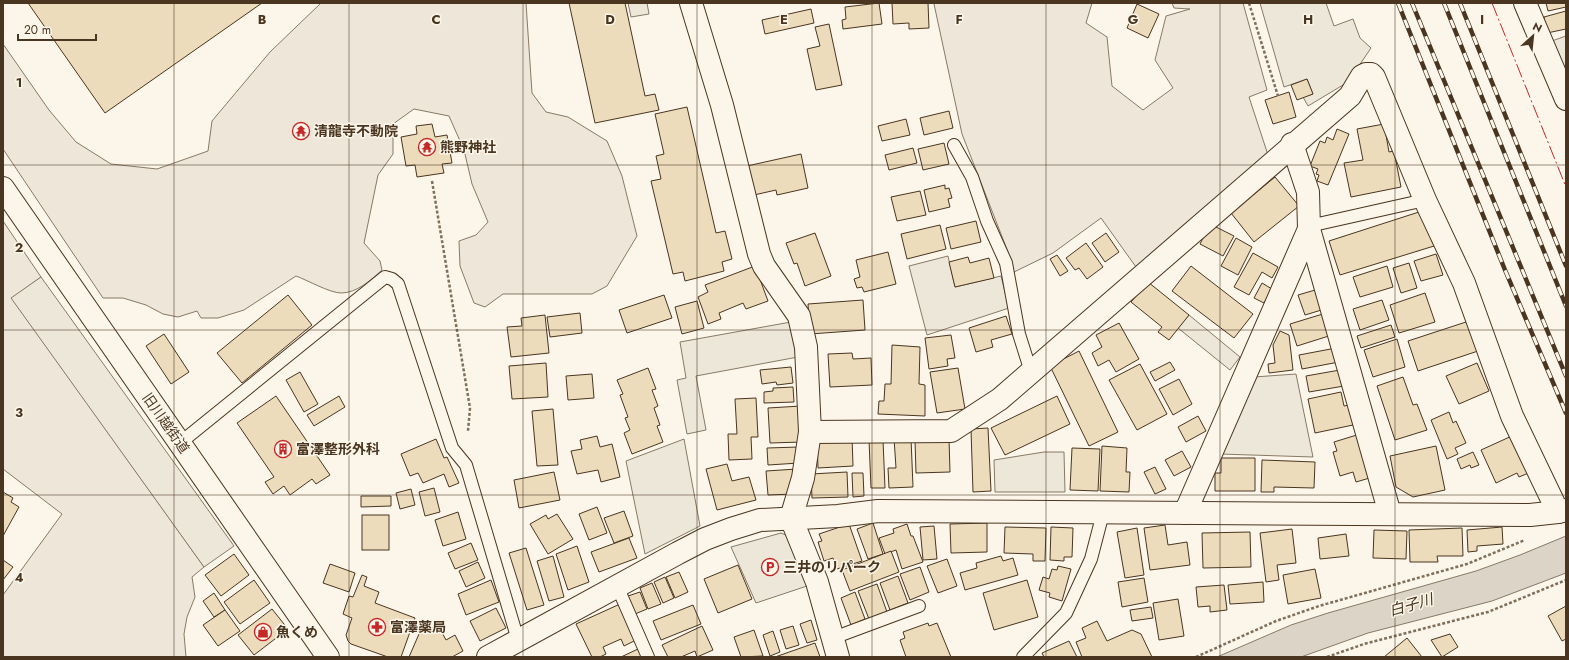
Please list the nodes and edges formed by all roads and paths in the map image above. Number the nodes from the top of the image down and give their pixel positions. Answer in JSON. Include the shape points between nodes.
{"nodes":[{"id":1,"x":692,"y":3,"type":"edge"},
{"id":2,"x":1249,"y":3,"type":"edge"},
{"id":3,"x":1525,"y":3,"type":"edge"},
{"id":4,"x":1278,"y":96,"type":"dead end"},
{"id":5,"x":1566,"y":100,"type":"edge"},
{"id":6,"x":1292,"y":144,"type":"junction"},
{"id":7,"x":954,"y":145,"type":"dead end"},
{"id":8,"x":432,"y":181,"type":"dead end"},
{"id":9,"x":3,"y":188,"type":"edge"},
{"id":10,"x":1425,"y":200,"type":"junction"},
{"id":11,"x":1309,"y":228,"type":"junction"},
{"id":12,"x":1031,"y":372,"type":"junction"},
{"id":13,"x":810,"y":432,"type":"junction"},
{"id":14,"x":180,"y":442,"type":"junction"},
{"id":15,"x":466,"y":465,"type":"junction"},
{"id":16,"x":1562,"y":511,"type":"edge"},
{"id":17,"x":1103,"y":513,"type":"junction"},
{"id":18,"x":1185,"y":513,"type":"junction"},
{"id":19,"x":1390,"y":514,"type":"junction"},
{"id":20,"x":791,"y":518,"type":"junction"},
{"id":21,"x":1532,"y":538,"type":"dead end"},
{"id":22,"x":1566,"y":580,"type":"edge"},
{"id":23,"x":617,"y":586,"type":"junction"},
{"id":24,"x":919,"y":606,"type":"dead end"},
{"id":25,"x":518,"y":640,"type":"junction"},
{"id":26,"x":835,"y":648,"type":"edge"},
{"id":27,"x":328,"y":657,"type":"edge"},
{"id":28,"x":488,"y":657,"type":"edge"},
{"id":29,"x":648,"y":657,"type":"edge"},
{"id":30,"x":1022,"y":657,"type":"edge"},
{"id":31,"x":1196,"y":657,"type":"edge"},
{"id":32,"x":1327,"y":657,"type":"edge"}],
"edges":[{"from":1,"to":13,"type":"street","via":[[722,105],[759,254],[764,266],[799,316],[806,347]]},
{"from":2,"to":4,"type":"path"},
{"from":3,"to":5,"type":"street"},
{"from":6,"to":10,"type":"street","via":[[1350,96],[1362,76],[1371,74]]},
{"from":6,"to":11,"type":"street","via":[[1308,192]]},
{"from":6,"to":12,"type":"street"},
{"from":7,"to":12,"type":"lane","via":[[972,177],[1006,263],[1019,334]]},
{"from":8,"to":15,"type":"path","via":[[470,408]]},
{"from":9,"to":14,"type":"street","name":"旧川越街道"},
{"from":10,"to":11,"type":"lane"},
{"from":10,"to":16,"type":"street","via":[[1464,283],[1512,416]]},
{"from":11,"to":18,"type":"street"},
{"from":11,"to":19,"type":"street"},
{"from":12,"to":13,"type":"street","via":[[1000,399],[951,431]]},
{"from":13,"to":20,"type":"street","via":[[803,478]]},
{"from":14,"to":15,"type":"lane","via":[[385,277],[398,284],[452,448]]},
{"from":14,"to":27,"type":"street","name":"旧川越街道"},
{"from":15,"to":25,"type":"lane"},
{"from":16,"to":19,"type":"street","via":[[1530,515]]},
{"from":17,"to":18,"type":"street"},
{"from":17,"to":20,"type":"street","via":[[878,511]]},
{"from":17,"to":30,"type":"lane","via":[[1091,559],[1066,613]]},
{"from":18,"to":19,"type":"street"},
{"from":20,"to":23,"type":"street","via":[[760,520],[732,529],[705,540]]},
{"from":20,"to":26,"type":"street","via":[[817,582]]},
{"from":21,"to":31,"type":"path","via":[[1467,564],[1276,620]]},
{"from":22,"to":32,"type":"path","via":[[1488,612],[1364,644]]},
{"from":23,"to":25,"type":"street"},
{"from":23,"to":29,"type":"lane"},
{"from":24,"to":26,"type":"lane"},
{"from":25,"to":28,"type":"street"}]}
